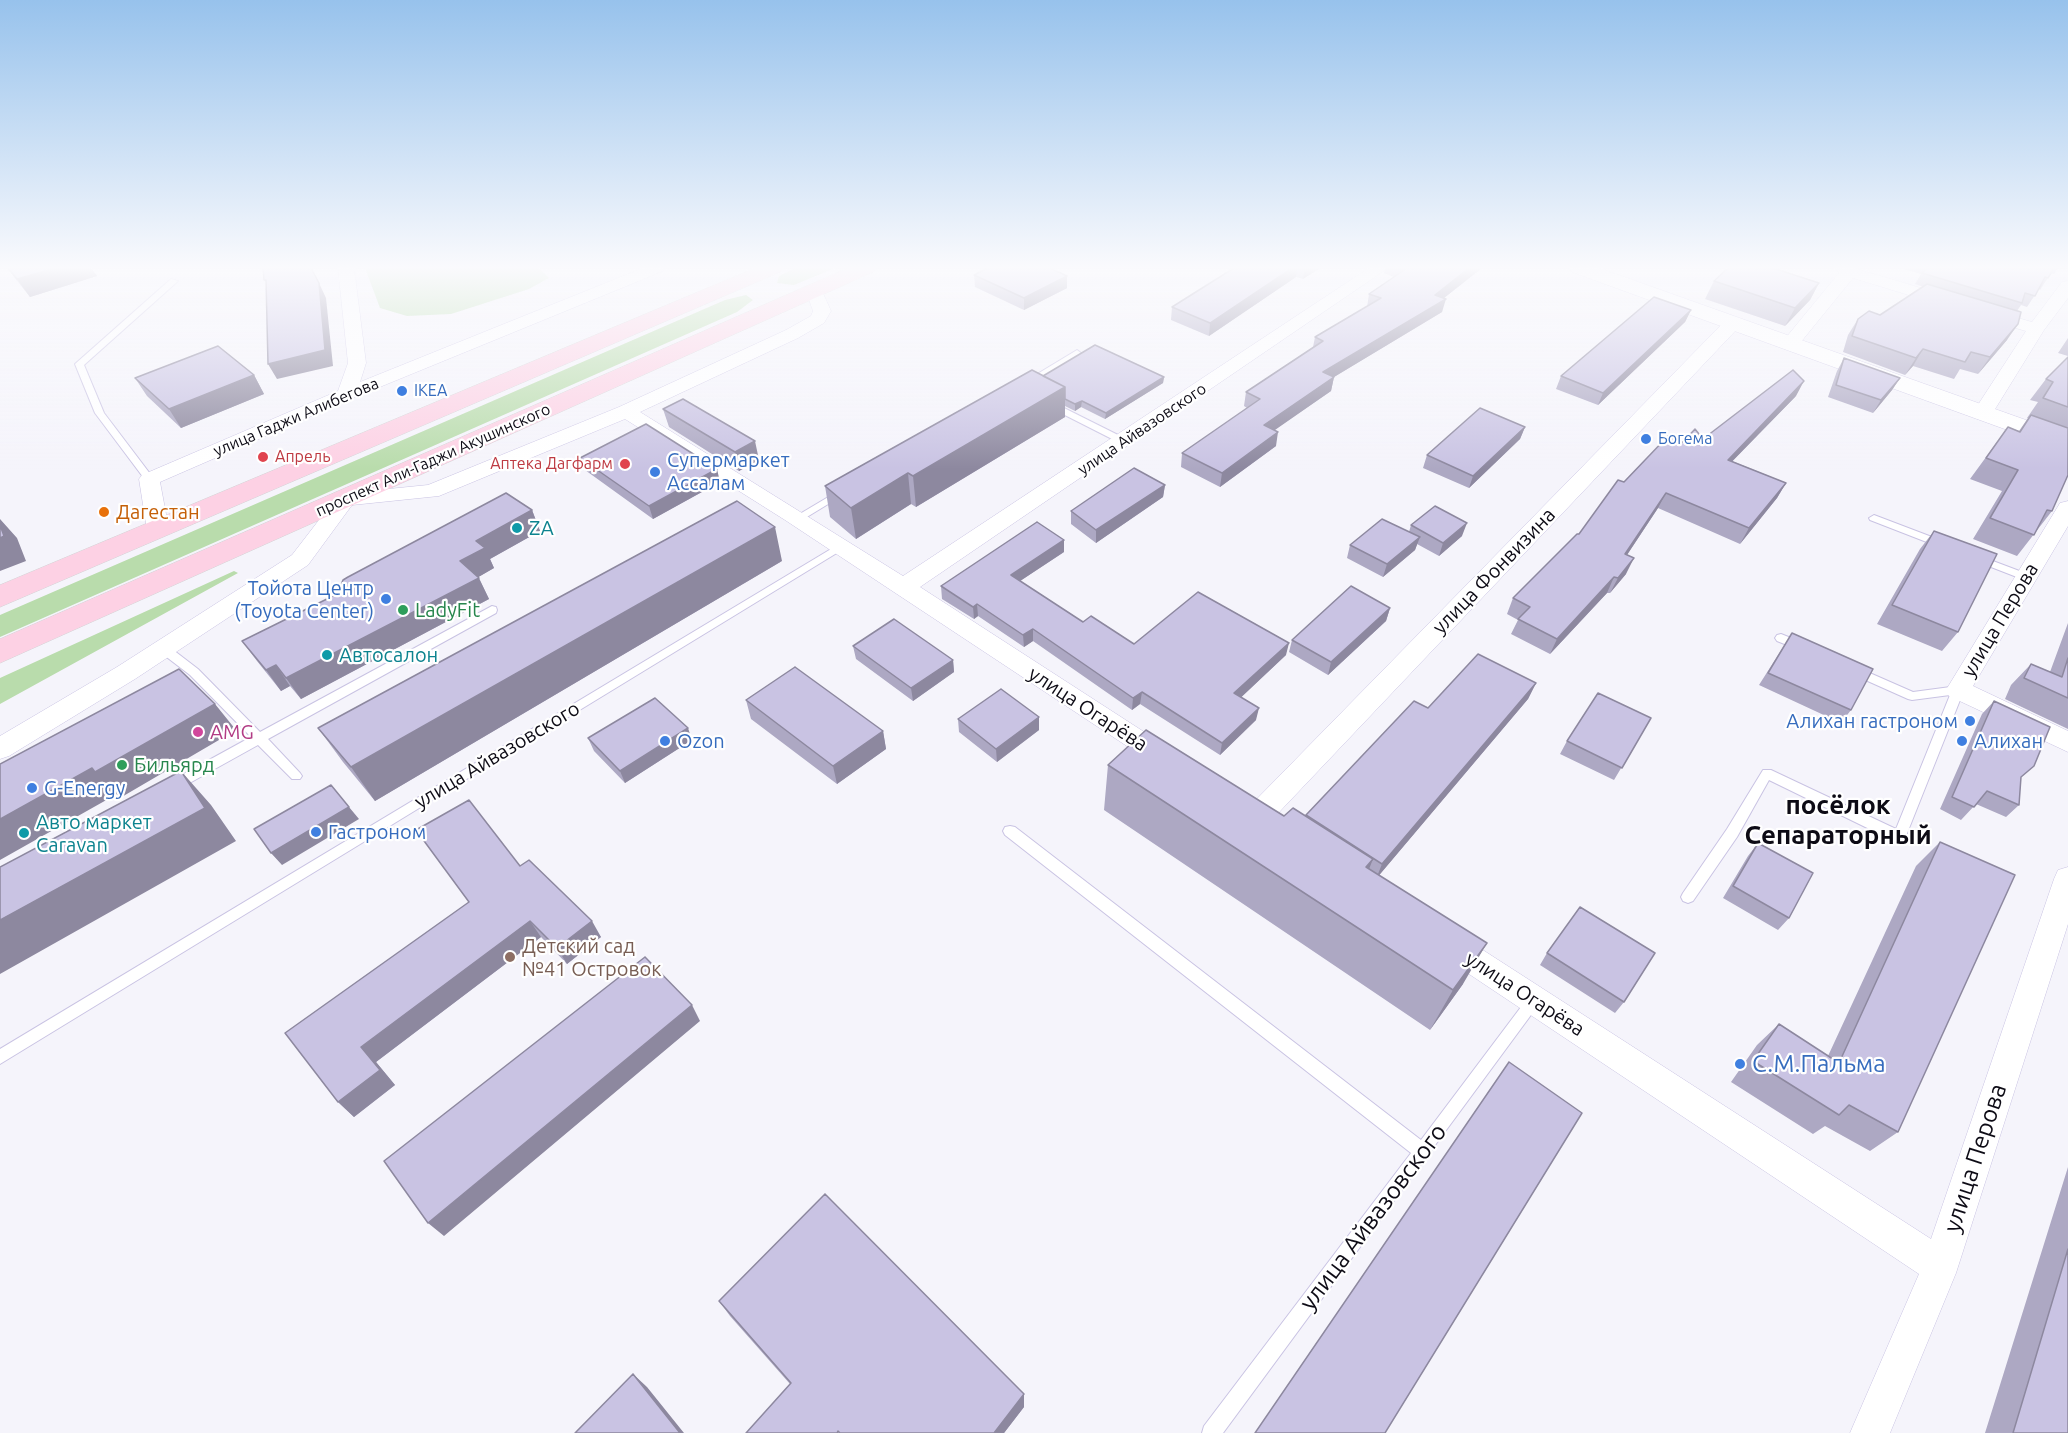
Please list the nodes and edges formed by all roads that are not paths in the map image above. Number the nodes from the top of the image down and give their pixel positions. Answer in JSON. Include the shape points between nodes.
{"nodes":[{"id":1,"x":112,"y":335,"type":"edge"},
{"id":2,"x":354,"y":335,"type":"edge"},
{"id":3,"x":492,"y":335,"type":"edge"},
{"id":4,"x":609,"y":335,"type":"edge"},
{"id":5,"x":715,"y":335,"type":"edge"},
{"id":6,"x":790,"y":335,"type":"edge"},
{"id":7,"x":1281,"y":335,"type":"edge"},
{"id":8,"x":1722,"y":335,"type":"edge"},
{"id":9,"x":1765,"y":335,"type":"edge"},
{"id":10,"x":1797,"y":335,"type":"edge"},
{"id":11,"x":2032,"y":335,"type":"edge"},
{"id":12,"x":1790,"y":344,"type":"junction"},
{"id":13,"x":1077,"y":353,"type":"edge"},
{"id":14,"x":1029,"y":393,"type":"edge"},
{"id":15,"x":346,"y":394,"type":"junction"},
{"id":16,"x":1040,"y":398,"type":"edge"},
{"id":17,"x":626,"y":411,"type":"junction"},
{"id":18,"x":1982,"y":414,"type":"junction"},
{"id":19,"x":1123,"y":441,"type":"junction"},
{"id":20,"x":2068,"y":444,"type":"edge"},
{"id":21,"x":149,"y":480,"type":"junction"},
{"id":22,"x":848,"y":488,"type":"edge"},
{"id":23,"x":346,"y":499,"type":"junction"},
{"id":24,"x":2068,"y":508,"type":"edge"},
{"id":25,"x":164,"y":517,"type":"junction"},
{"id":26,"x":798,"y":518,"type":"junction"},
{"id":27,"x":1874,"y":518,"type":"dead end"},
{"id":28,"x":841,"y":546,"type":"junction"},
{"id":29,"x":1950,"y":548,"type":"edge"},
{"id":30,"x":1971,"y":556,"type":"edge"},
{"id":31,"x":2026,"y":578,"type":"junction"},
{"id":32,"x":902,"y":588,"type":"junction"},
{"id":33,"x":0,"y":597,"type":"edge"},
{"id":34,"x":492,"y":610,"type":"dead end"},
{"id":35,"x":1781,"y":638,"type":"dead end"},
{"id":36,"x":164,"y":649,"type":"junction"},
{"id":37,"x":1811,"y":651,"type":"edge"},
{"id":38,"x":0,"y":652,"type":"edge"},
{"id":39,"x":1842,"y":665,"type":"edge"},
{"id":40,"x":1958,"y":690,"type":"junction"},
{"id":41,"x":260,"y":739,"type":"junction"},
{"id":42,"x":2068,"y":742,"type":"edge"},
{"id":43,"x":0,"y":749,"type":"edge"},
{"id":44,"x":1187,"y":773,"type":"edge"},
{"id":45,"x":296,"y":776,"type":"dead end"},
{"id":46,"x":156,"y":795,"type":"edge"},
{"id":47,"x":1256,"y":818,"type":"edge"},
{"id":48,"x":1010,"y":831,"type":"dead end"},
{"id":49,"x":2068,"y":879,"type":"edge"},
{"id":50,"x":1688,"y":897,"type":"dead end"},
{"id":51,"x":1425,"y":929,"type":"edge"},
{"id":52,"x":1535,"y":1000,"type":"junction"},
{"id":53,"x":0,"y":1057,"type":"edge"},
{"id":54,"x":1422,"y":1151,"type":"junction"},
{"id":55,"x":1940,"y":1266,"type":"junction"},
{"id":56,"x":1211,"y":1433,"type":"edge"},
{"id":57,"x":1870,"y":1433,"type":"edge"}],
"edges":[{"from":1,"to":21,"type":"lane","via":[[79,364],[100,413]]},
{"from":2,"to":15,"type":"street","via":[[357,363]]},
{"from":3,"to":15,"type":"street","name":"улица Гаджи Алибегова"},
{"from":4,"to":25,"type":"main road"},
{"from":5,"to":23,"type":"main road","name":"проспект Али-Гаджи Акушинского"},
{"from":6,"to":17,"type":"street"},
{"from":7,"to":19,"type":"street","name":"улица Айвазовского"},
{"from":8,"to":47,"type":"street","name":"улица Фонвизина"},
{"from":9,"to":12,"type":"street"},
{"from":10,"to":12,"type":"street"},
{"from":11,"to":18,"type":"street"},
{"from":12,"to":18,"type":"street"},
{"from":13,"to":14,"type":"lane","via":[[1019,388]]},
{"from":15,"to":21,"type":"street","name":"улица Гаджи Алибегова"},
{"from":16,"to":19,"type":"lane"},
{"from":17,"to":23,"type":"street","via":[[432,491]]},
{"from":17,"to":26,"type":"street","name":"улица Огарёва"},
{"from":18,"to":20,"type":"street"},
{"from":19,"to":32,"type":"street","name":"улица Айвазовского"},
{"from":21,"to":25,"type":"street"},
{"from":22,"to":26,"type":"lane"},
{"from":23,"to":36,"type":"street","via":[[300,560]]},
{"from":23,"to":38,"type":"main road","name":"проспект Али-Гаджи Акушинского"},
{"from":24,"to":31,"type":"street","name":"улица Перова"},
{"from":25,"to":33,"type":"main road"},
{"from":26,"to":28,"type":"street","name":"улица Огарёва"},
{"from":27,"to":29,"type":"lane"},
{"from":28,"to":32,"type":"street","name":"улица Огарёва"},
{"from":28,"to":53,"type":"lane","name":"улица Айвазовского"},
{"from":30,"to":31,"type":"lane"},
{"from":31,"to":40,"type":"street","name":"улица Перова"},
{"from":32,"to":44,"type":"street","name":"улица Огарёва"},
{"from":34,"to":41,"type":"lane"},
{"from":35,"to":37,"type":"lane"},
{"from":36,"to":41,"type":"lane","via":[[194,672]]},
{"from":36,"to":43,"type":"street"},
{"from":39,"to":40,"type":"lane","via":[[1912,696]]},
{"from":40,"to":42,"type":"street","name":"улица Перова"},
{"from":40,"to":50,"type":"lane","via":[[1899,837],[1767,773]]},
{"from":41,"to":45,"type":"lane"},
{"from":41,"to":46,"type":"lane"},
{"from":48,"to":54,"type":"lane"},
{"from":49,"to":55,"type":"street","name":"улица Перова"},
{"from":51,"to":52,"type":"street","name":"улица Огарёва"},
{"from":52,"to":54,"type":"lane","name":"улица Айвазовского"},
{"from":52,"to":55,"type":"street","name":"улица Огарёва"},
{"from":54,"to":56,"type":"lane","name":"улица Айвазовского"},
{"from":55,"to":57,"type":"street","name":"улица Перова"}]}
